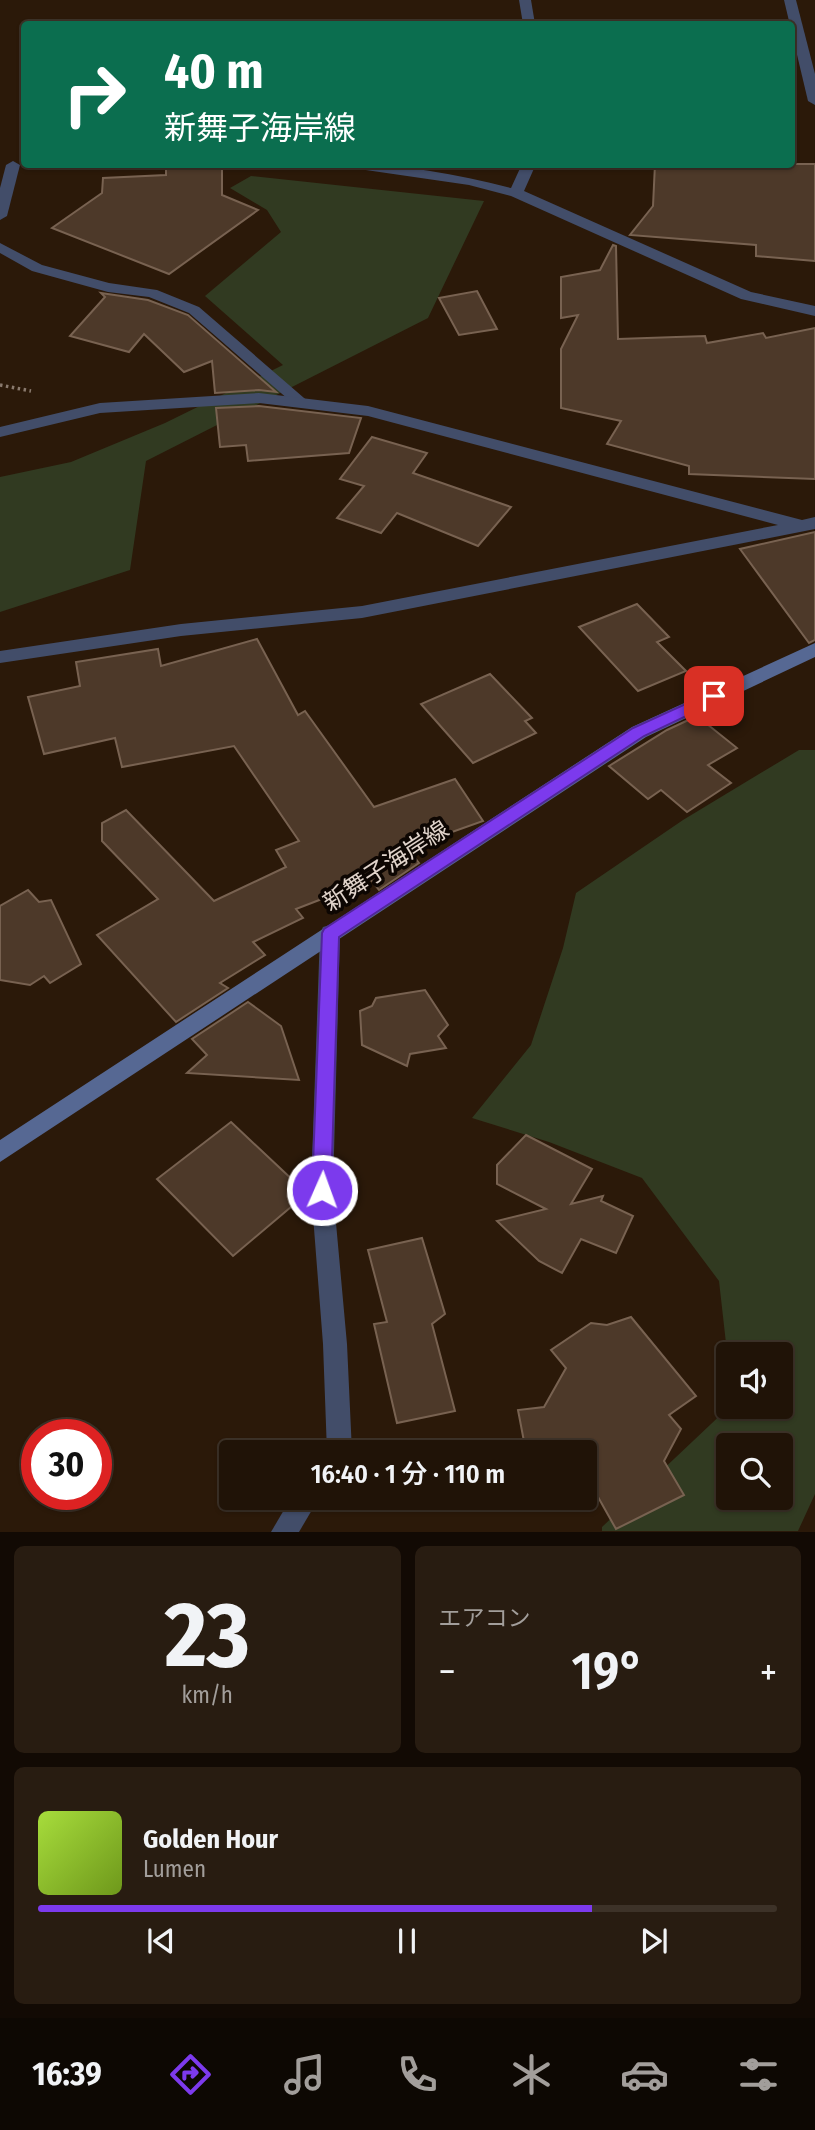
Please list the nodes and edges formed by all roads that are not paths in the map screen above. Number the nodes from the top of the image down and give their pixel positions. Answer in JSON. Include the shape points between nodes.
{"nodes":[{"id":1,"x":525,"y":0,"type":"edge"},
{"id":2,"x":790,"y":0,"type":"edge"},
{"id":3,"x":528,"y":21,"type":"edge"},
{"id":4,"x":815,"y":102,"type":"edge"},
{"id":5,"x":13,"y":165,"type":"dead end"},
{"id":6,"x":380,"y":168,"type":"edge"},
{"id":7,"x":527,"y":168,"type":"edge"},
{"id":8,"x":516,"y":193,"type":"junction"},
{"id":9,"x":0,"y":216,"type":"edge"},
{"id":10,"x":0,"y":247,"type":"edge"},
{"id":11,"x":815,"y":311,"type":"edge"},
{"id":12,"x":303,"y":404,"type":"junction"},
{"id":13,"x":0,"y":432,"type":"edge"},
{"id":14,"x":809,"y":524,"type":"edge"},
{"id":15,"x":815,"y":649,"type":"edge"},
{"id":16,"x":0,"y":657,"type":"edge"},
{"id":17,"x":330,"y":933,"type":"junction"},
{"id":18,"x":0,"y":1152,"type":"edge"},
{"id":19,"x":339,"y":1440,"type":"edge"},
{"id":20,"x":298,"y":1510,"type":"edge"},
{"id":21,"x":284,"y":1531,"type":"edge"}],
"edges":[{"from":1,"to":3,"type":"street"},
{"from":2,"to":4,"type":"street"},
{"from":5,"to":9,"type":"street"},
{"from":6,"to":8,"type":"street"},
{"from":7,"to":8,"type":"street"},
{"from":8,"to":11,"type":"street","via":[[746,296]]},
{"from":10,"to":12,"type":"street","via":[[37,268],[152,293],[194,310]]},
{"from":12,"to":13,"type":"street","via":[[259,398],[100,408]]},
{"from":12,"to":14,"type":"street","via":[[407,419],[612,477]]},
{"from":14,"to":16,"type":"street","via":[[362,612],[181,630]]},
{"from":15,"to":17,"type":"main road","name":"新舞子海岸線","via":[[639,732]]},
{"from":17,"to":18,"type":"main road","name":"新舞子海岸線"},
{"from":17,"to":19,"type":"street","via":[[322,1190]]},
{"from":20,"to":21,"type":"street"}]}
